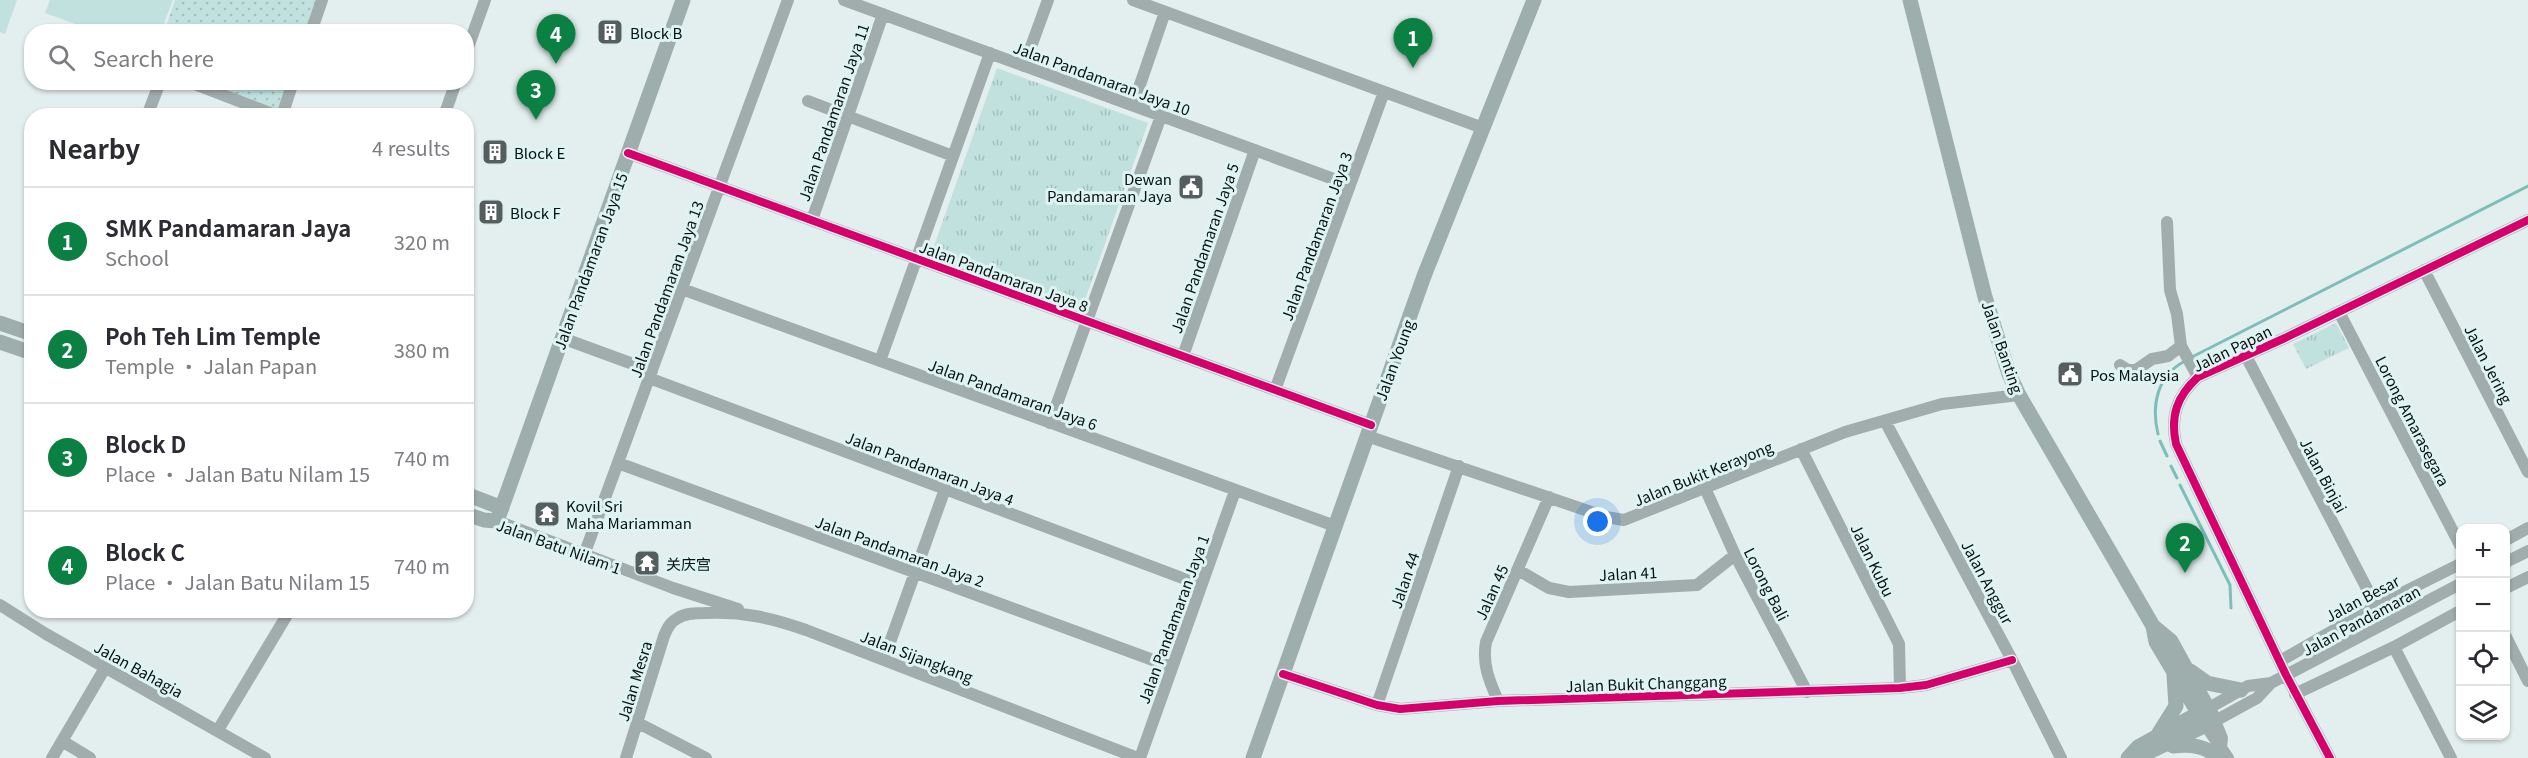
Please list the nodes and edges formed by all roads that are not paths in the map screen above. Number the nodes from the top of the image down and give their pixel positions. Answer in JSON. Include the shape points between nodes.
{"nodes":[{"id":1,"x":322,"y":0,"type":"edge"},
{"id":2,"x":485,"y":0,"type":"edge"},
{"id":3,"x":683,"y":0,"type":"edge"},
{"id":4,"x":788,"y":0,"type":"edge"},
{"id":5,"x":844,"y":0,"type":"edge"},
{"id":6,"x":1048,"y":0,"type":"edge"},
{"id":7,"x":1133,"y":0,"type":"edge"},
{"id":8,"x":1534,"y":0,"type":"edge"},
{"id":9,"x":1910,"y":0,"type":"edge"},
{"id":10,"x":1165,"y":12,"type":"junction"},
{"id":11,"x":883,"y":14,"type":"junction"},
{"id":12,"x":314,"y":24,"type":"edge"},
{"id":13,"x":474,"y":31,"type":"edge"},
{"id":14,"x":990,"y":53,"type":"junction"},
{"id":15,"x":1024,"y":66,"type":"junction"},
{"id":16,"x":157,"y":90,"type":"edge"},
{"id":17,"x":210,"y":90,"type":"edge"},
{"id":18,"x":290,"y":90,"type":"edge"},
{"id":19,"x":450,"y":90,"type":"edge"},
{"id":20,"x":1384,"y":92,"type":"junction"},
{"id":21,"x":807,"y":100,"type":"dead end"},
{"id":22,"x":1132,"y":105,"type":"junction"},
{"id":23,"x":150,"y":108,"type":"edge"},
{"id":24,"x":259,"y":108,"type":"edge"},
{"id":25,"x":283,"y":108,"type":"edge"},
{"id":26,"x":446,"y":108,"type":"edge"},
{"id":27,"x":848,"y":116,"type":"junction"},
{"id":28,"x":1161,"y":116,"type":"junction"},
{"id":29,"x":1483,"y":128,"type":"junction"},
{"id":30,"x":1255,"y":150,"type":"junction"},
{"id":31,"x":628,"y":153,"type":"junction"},
{"id":32,"x":953,"y":156,"type":"junction"},
{"id":33,"x":1350,"y":185,"type":"junction"},
{"id":34,"x":719,"y":186,"type":"junction"},
{"id":35,"x":812,"y":220,"type":"junction"},
{"id":36,"x":2528,"y":220,"type":"edge"},
{"id":37,"x":2167,"y":222,"type":"dead end"},
{"id":38,"x":916,"y":258,"type":"junction"},
{"id":39,"x":2424,"y":270,"type":"junction"},
{"id":40,"x":682,"y":289,"type":"junction"},
{"id":41,"x":2339,"y":312,"type":"junction"},
{"id":42,"x":1087,"y":321,"type":"junction"},
{"id":43,"x":0,"y":323,"type":"edge"},
{"id":44,"x":24,"y":331,"type":"edge"},
{"id":45,"x":562,"y":338,"type":"junction"},
{"id":46,"x":0,"y":342,"type":"edge"},
{"id":47,"x":24,"y":350,"type":"edge"},
{"id":48,"x":2183,"y":350,"type":"junction"},
{"id":49,"x":1183,"y":356,"type":"junction"},
{"id":50,"x":2246,"y":356,"type":"junction"},
{"id":51,"x":880,"y":361,"type":"junction"},
{"id":52,"x":2120,"y":365,"type":"dead end"},
{"id":53,"x":2195,"y":372,"type":"junction"},
{"id":54,"x":650,"y":375,"type":"junction"},
{"id":55,"x":1275,"y":390,"type":"junction"},
{"id":56,"x":2019,"y":395,"type":"junction"},
{"id":57,"x":1885,"y":421,"type":"junction"},
{"id":58,"x":1050,"y":423,"type":"junction"},
{"id":59,"x":1369,"y":430,"type":"junction"},
{"id":60,"x":1801,"y":449,"type":"junction"},
{"id":61,"x":618,"y":463,"type":"junction"},
{"id":62,"x":1459,"y":466,"type":"junction"},
{"id":63,"x":2528,"y":472,"type":"edge"},
{"id":64,"x":1705,"y":488,"type":"junction"},
{"id":65,"x":945,"y":489,"type":"junction"},
{"id":66,"x":1235,"y":491,"type":"junction"},
{"id":67,"x":1549,"y":497,"type":"junction"},
{"id":68,"x":474,"y":500,"type":"edge"},
{"id":69,"x":499,"y":514,"type":"junction"},
{"id":70,"x":474,"y":517,"type":"edge"},
{"id":71,"x":1335,"y":526,"type":"junction"},
{"id":72,"x":2528,"y":528,"type":"edge"},
{"id":73,"x":2456,"y":537,"type":"edge"},
{"id":74,"x":2510,"y":537,"type":"edge"},
{"id":75,"x":2528,"y":551,"type":"edge"},
{"id":76,"x":584,"y":555,"type":"junction"},
{"id":77,"x":1735,"y":555,"type":"junction"},
{"id":78,"x":2510,"y":560,"type":"edge"},
{"id":79,"x":2456,"y":566,"type":"edge"},
{"id":80,"x":1518,"y":570,"type":"junction"},
{"id":81,"x":915,"y":573,"type":"junction"},
{"id":82,"x":2528,"y":577,"type":"edge"},
{"id":83,"x":1201,"y":585,"type":"junction"},
{"id":84,"x":2456,"y":586,"type":"edge"},
{"id":85,"x":2510,"y":586,"type":"edge"},
{"id":86,"x":0,"y":606,"type":"edge"},
{"id":87,"x":2376,"y":606,"type":"junction"},
{"id":88,"x":2456,"y":613,"type":"edge"},
{"id":89,"x":754,"y":614,"type":"junction"},
{"id":90,"x":678,"y":617,"type":"joint"},
{"id":91,"x":285,"y":618,"type":"edge"},
{"id":92,"x":2394,"y":647,"type":"junction"},
{"id":93,"x":2510,"y":647,"type":"edge"},
{"id":94,"x":884,"y":659,"type":"junction"},
{"id":95,"x":2012,"y":660,"type":"junction"},
{"id":96,"x":2280,"y":661,"type":"junction"},
{"id":97,"x":1172,"y":667,"type":"junction"},
{"id":98,"x":105,"y":668,"type":"junction"},
{"id":99,"x":2181,"y":671,"type":"junction"},
{"id":100,"x":1283,"y":674,"type":"junction"},
{"id":101,"x":2286,"y":675,"type":"junction"},
{"id":102,"x":2528,"y":681,"type":"edge"},
{"id":103,"x":2271,"y":684,"type":"junction"},
{"id":104,"x":2247,"y":687,"type":"junction"},
{"id":105,"x":1900,"y":688,"type":"junction"},
{"id":106,"x":1807,"y":692,"type":"junction"},
{"id":107,"x":2295,"y":694,"type":"junction"},
{"id":108,"x":1497,"y":701,"type":"junction"},
{"id":109,"x":1377,"y":705,"type":"junction"},
{"id":110,"x":2207,"y":717,"type":"junction"},
{"id":111,"x":638,"y":723,"type":"junction"},
{"id":112,"x":218,"y":730,"type":"junction"},
{"id":113,"x":1263,"y":730,"type":"junction"},
{"id":114,"x":62,"y":741,"type":"junction"},
{"id":115,"x":2159,"y":741,"type":"junction"},
{"id":116,"x":2223,"y":754,"type":"edge"},
{"id":117,"x":52,"y":758,"type":"edge"},
{"id":118,"x":90,"y":758,"type":"edge"},
{"id":119,"x":265,"y":758,"type":"edge"},
{"id":120,"x":626,"y":758,"type":"edge"},
{"id":121,"x":706,"y":758,"type":"edge"},
{"id":122,"x":1139,"y":758,"type":"edge"},
{"id":123,"x":1241,"y":758,"type":"edge"},
{"id":124,"x":1253,"y":758,"type":"edge"},
{"id":125,"x":2061,"y":758,"type":"edge"},
{"id":126,"x":2128,"y":758,"type":"edge"},
{"id":127,"x":2136,"y":758,"type":"edge"},
{"id":128,"x":2330,"y":758,"type":"edge"},
{"id":129,"x":2451,"y":758,"type":"edge"}],
"edges":[{"from":1,"to":12,"type":"street"},
{"from":2,"to":13,"type":"street"},
{"from":3,"to":31,"type":"main road","name":"Jalan Pandamaran Jaya 15"},
{"from":4,"to":34,"type":"street","name":"Jalan Pandamaran Jaya 13"},
{"from":5,"to":11,"type":"street","name":"Jalan Pandamaran Jaya 10"},
{"from":6,"to":15,"type":"street"},
{"from":7,"to":10,"type":"street"},
{"from":8,"to":29,"type":"main road","name":"Jalan Young"},
{"from":9,"to":56,"type":"main road","name":"Jalan Banting","via":[[1985,297]]},
{"from":10,"to":20,"type":"street"},
{"from":10,"to":22,"type":"street"},
{"from":11,"to":14,"type":"street","name":"Jalan Pandamaran Jaya 10"},
{"from":11,"to":27,"type":"street","name":"Jalan Pandamaran Jaya 11"},
{"from":14,"to":15,"type":"street","name":"Jalan Pandamaran Jaya 10"},
{"from":14,"to":32,"type":"street"},
{"from":15,"to":22,"type":"street","name":"Jalan Pandamaran Jaya 10"},
{"from":16,"to":23,"type":"street"},
{"from":17,"to":24,"type":"street"},
{"from":18,"to":25,"type":"street"},
{"from":19,"to":26,"type":"street"},
{"from":20,"to":29,"type":"street"},
{"from":20,"to":33,"type":"street","name":"Jalan Pandamaran Jaya 3"},
{"from":21,"to":27,"type":"street"},
{"from":22,"to":28,"type":"street","name":"Jalan Pandamaran Jaya 10"},
{"from":27,"to":32,"type":"street"},
{"from":27,"to":35,"type":"street","name":"Jalan Pandamaran Jaya 11"},
{"from":28,"to":30,"type":"street","name":"Jalan Pandamaran Jaya 10"},
{"from":28,"to":42,"type":"street"},
{"from":29,"to":59,"type":"main road","name":"Jalan Young"},
{"from":30,"to":33,"type":"street","name":"Jalan Pandamaran Jaya 10"},
{"from":30,"to":49,"type":"street","name":"Jalan Pandamaran Jaya 5"},
{"from":31,"to":34,"type":"street","name":"Jalan Pandamaran Jaya 8"},
{"from":31,"to":45,"type":"main road","name":"Jalan Pandamaran Jaya 15"},
{"from":32,"to":38,"type":"street"},
{"from":33,"to":55,"type":"street","name":"Jalan Pandamaran Jaya 3"},
{"from":34,"to":35,"type":"street","name":"Jalan Pandamaran Jaya 8"},
{"from":34,"to":40,"type":"street","name":"Jalan Pandamaran Jaya 13"},
{"from":35,"to":38,"type":"street","name":"Jalan Pandamaran Jaya 8"},
{"from":36,"to":39,"type":"street","name":"Jalan Papan"},
{"from":37,"to":48,"type":"street","via":[[2170,290]]},
{"from":38,"to":42,"type":"street","name":"Jalan Pandamaran Jaya 8"},
{"from":38,"to":51,"type":"street"},
{"from":39,"to":41,"type":"street","name":"Jalan Papan"},
{"from":39,"to":63,"type":"street","name":"Jalan Jering"},
{"from":40,"to":51,"type":"street","name":"Jalan Pandamaran Jaya 6"},
{"from":40,"to":54,"type":"street","name":"Jalan Pandamaran Jaya 13"},
{"from":41,"to":50,"type":"street","name":"Jalan Papan"},
{"from":41,"to":73,"type":"street","name":"Lorong Amarasegara"},
{"from":42,"to":49,"type":"street","name":"Jalan Pandamaran Jaya 8"},
{"from":42,"to":58,"type":"street"},
{"from":43,"to":44,"type":"main road"},
{"from":45,"to":54,"type":"street","name":"Jalan Pandamaran Jaya 4"},
{"from":45,"to":69,"type":"main road","name":"Jalan Pandamaran Jaya 15"},
{"from":46,"to":47,"type":"main road"},
{"from":48,"to":52,"type":"street","via":[[2152,359],[2136,370]]},
{"from":48,"to":53,"type":"street"},
{"from":49,"to":55,"type":"street","name":"Jalan Pandamaran Jaya 8"},
{"from":50,"to":53,"type":"street","name":"Jalan Papan"},
{"from":50,"to":87,"type":"street","name":"Jalan Binjai"},
{"from":51,"to":58,"type":"street","name":"Jalan Pandamaran Jaya 6"},
{"from":53,"to":96,"type":"street","name":"Jalan Papan","via":[[2176,406],[2172,426],[2176,444]]},
{"from":54,"to":61,"type":"street","name":"Jalan Pandamaran Jaya 13"},
{"from":54,"to":65,"type":"street","name":"Jalan Pandamaran Jaya 4"},
{"from":55,"to":59,"type":"street","name":"Jalan Pandamaran Jaya 8"},
{"from":56,"to":57,"type":"street","name":"Jalan Bukit Kerayong","via":[[1942,404]]},
{"from":56,"to":99,"type":"main road","name":"Jalan Banting","via":[[2153,626],[2156,642]]},
{"from":57,"to":60,"type":"street","name":"Jalan Bukit Kerayong"},
{"from":57,"to":95,"type":"street","name":"Jalan Anggur"},
{"from":58,"to":66,"type":"street","name":"Jalan Pandamaran Jaya 6"},
{"from":59,"to":62,"type":"street","name":"Jalan Bukit Kerayong"},
{"from":59,"to":71,"type":"main road","name":"Jalan Young"},
{"from":60,"to":64,"type":"street","name":"Jalan Bukit Kerayong"},
{"from":60,"to":105,"type":"street","name":"Jalan Kubu","via":[[1899,644]]},
{"from":61,"to":76,"type":"street","name":"Jalan Pandamaran Jaya 13"},
{"from":61,"to":81,"type":"street","name":"Jalan Pandamaran Jaya 2"},
{"from":62,"to":67,"type":"street","name":"Jalan Bukit Kerayong"},
{"from":62,"to":109,"type":"street","name":"Jalan 44"},
{"from":64,"to":67,"type":"street","name":"Jalan Bukit Kerayong","via":[[1624,520]]},
{"from":64,"to":77,"type":"street","name":"Lorong Bali"},
{"from":65,"to":81,"type":"street"},
{"from":65,"to":83,"type":"street","name":"Jalan Pandamaran Jaya 4"},
{"from":66,"to":71,"type":"street","name":"Jalan Pandamaran Jaya 6"},
{"from":66,"to":83,"type":"street","name":"Jalan Pandamaran Jaya 1"},
{"from":67,"to":80,"type":"street","name":"Jalan 45"},
{"from":68,"to":69,"type":"main road","name":"Jalan Batu Nilam 1"},
{"from":69,"to":70,"type":"main road","name":"Jalan Batu Nilam 1","via":[[484,520]]},
{"from":69,"to":76,"type":"street","name":"Jalan Batu Nilam 1"},
{"from":71,"to":100,"type":"main road","name":"Jalan Young"},
{"from":72,"to":74,"type":"street"},
{"from":75,"to":78,"type":"street"},
{"from":76,"to":89,"type":"street","name":"Jalan Batu Nilam 1"},
{"from":77,"to":80,"type":"street","name":"Jalan 41","via":[[1697,585],[1569,592],[1549,588]]},
{"from":77,"to":106,"type":"street","name":"Lorong Bali"},
{"from":79,"to":87,"type":"street","name":"Jalan Besar"},
{"from":80,"to":108,"type":"street","name":"Jalan 45","via":[[1483,656]]},
{"from":81,"to":94,"type":"street"},
{"from":81,"to":97,"type":"street","name":"Jalan Pandamaran Jaya 2"},
{"from":82,"to":85,"type":"street"},
{"from":83,"to":97,"type":"street","name":"Jalan Pandamaran Jaya 1"},
{"from":84,"to":101,"type":"street","name":"Jalan Pandamaran"},
{"from":86,"to":98,"type":"street","name":"Jalan Bahagia"},
{"from":87,"to":96,"type":"street","name":"Jalan Besar"},
{"from":88,"to":92,"type":"street"},
{"from":89,"to":90,"type":"street","name":"Jalan Sijangkang","via":[[716,612]]},
{"from":89,"to":94,"type":"street","name":"Jalan Sijangkang"},
{"from":90,"to":111,"type":"street","name":"Jalan Mesra","via":[[664,636]]},
{"from":91,"to":112,"type":"street"},
{"from":92,"to":107,"type":"street"},
{"from":92,"to":129,"type":"street"},
{"from":93,"to":102,"type":"street"},
{"from":94,"to":122,"type":"street","name":"Jalan Sijangkang"},
{"from":95,"to":105,"type":"street","name":"Jalan Bukit Changgang","via":[[1926,685]]},
{"from":95,"to":125,"type":"street","name":"Jalan Anggur"},
{"from":96,"to":101,"type":"street","name":"Jalan Papan"},
{"from":97,"to":122,"type":"street","name":"Jalan Pandamaran Jaya 1"},
{"from":98,"to":112,"type":"street","name":"Jalan Bahagia"},
{"from":98,"to":114,"type":"street"},
{"from":99,"to":104,"type":"main road","via":[[2207,683]]},
{"from":99,"to":110,"type":"main road","name":"Jalan Banting"},
{"from":99,"to":115,"type":"main road","via":[[2176,706]]},
{"from":100,"to":109,"type":"street","name":"Jalan Bukit Changgang"},
{"from":100,"to":113,"type":"main road","name":"Jalan Young"},
{"from":101,"to":103,"type":"street","name":"Jalan Pandamaran"},
{"from":101,"to":107,"type":"street","name":"Jalan Papan"},
{"from":103,"to":104,"type":"street"},
{"from":103,"to":110,"type":"street","name":"Jalan Pandamaran","via":[[2257,698]]},
{"from":104,"to":110,"type":"street"},
{"from":105,"to":106,"type":"street","name":"Jalan Bukit Changgang"},
{"from":106,"to":108,"type":"street","name":"Jalan Bukit Changgang"},
{"from":107,"to":128,"type":"street","name":"Jalan Papan"},
{"from":108,"to":109,"type":"street","name":"Jalan Bukit Changgang","via":[[1400,709]]},
{"from":110,"to":115,"type":"main road"},
{"from":110,"to":116,"type":"street"},
{"from":111,"to":120,"type":"street","name":"Jalan Mesra"},
{"from":111,"to":121,"type":"street"},
{"from":112,"to":119,"type":"street","name":"Jalan Bahagia"},
{"from":113,"to":123,"type":"main road"},
{"from":113,"to":124,"type":"main road","name":"Jalan Young"},
{"from":114,"to":117,"type":"street"},
{"from":114,"to":118,"type":"street"},
{"from":115,"to":116,"type":"main road","via":[[2191,744]]},
{"from":115,"to":126,"type":"main road","via":[[2138,747]]},
{"from":115,"to":127,"type":"main road"}]}
